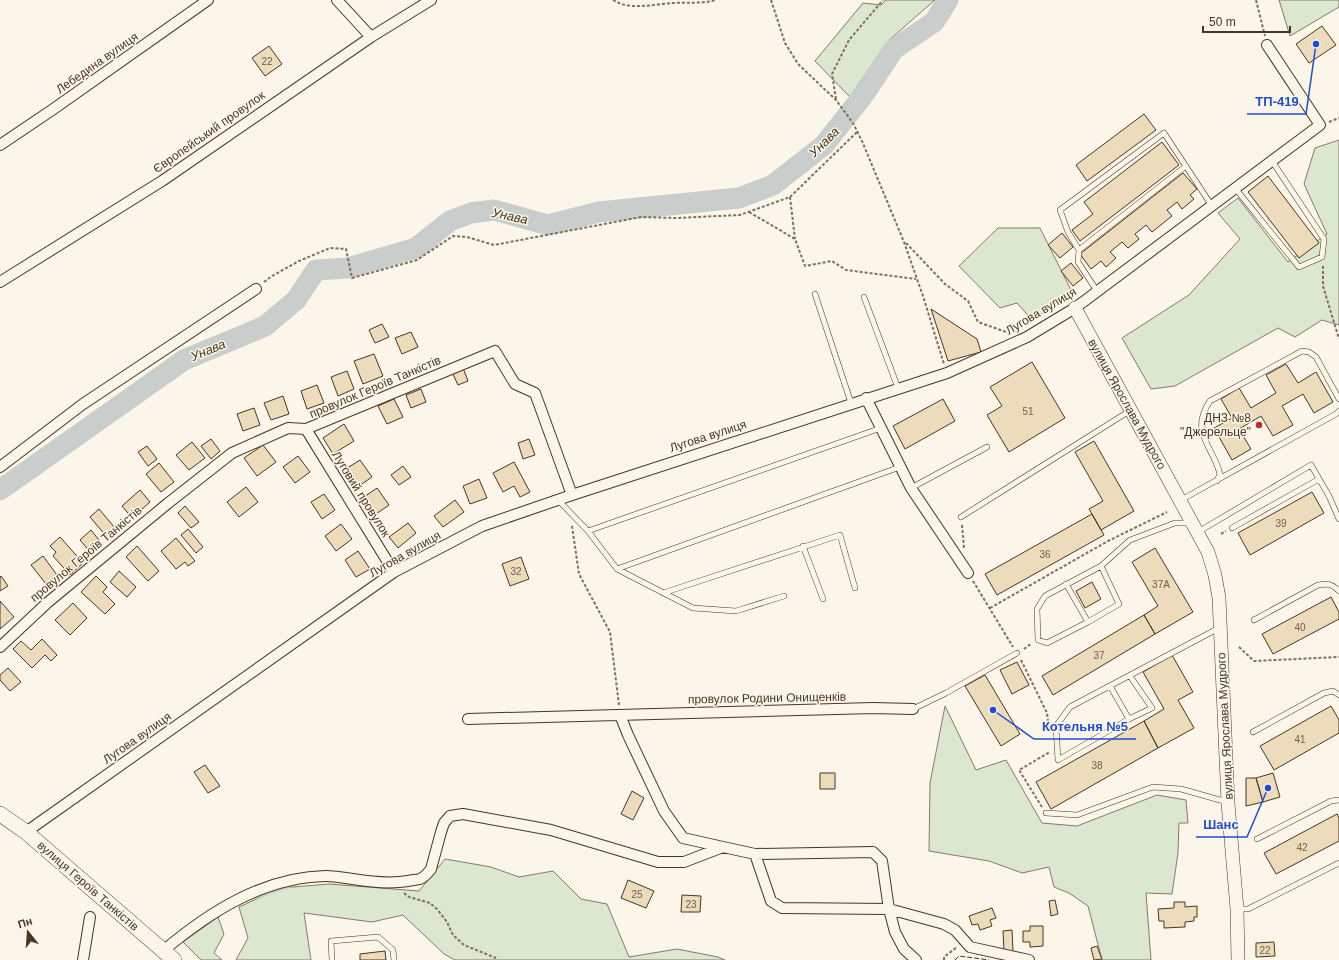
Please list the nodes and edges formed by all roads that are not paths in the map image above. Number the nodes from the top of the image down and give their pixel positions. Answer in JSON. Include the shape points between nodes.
{"nodes":[{"id":1,"x":208,"y":0,"type":"edge"},
{"id":2,"x":337,"y":0,"type":"edge"},
{"id":3,"x":431,"y":0,"type":"edge"},
{"id":4,"x":371,"y":36,"type":"junction"},
{"id":5,"x":1267,"y":45,"type":"road end"},
{"id":6,"x":0,"y":145,"type":"edge"},
{"id":7,"x":1272,"y":161,"type":"junction"},
{"id":8,"x":1186,"y":166,"type":"junction"},
{"id":9,"x":1235,"y":188,"type":"junction"},
{"id":10,"x":1212,"y":206,"type":"junction"},
{"id":11,"x":1079,"y":250,"type":"junction"},
{"id":12,"x":0,"y":282,"type":"edge"},
{"id":13,"x":256,"y":289,"type":"road end"},
{"id":14,"x":1097,"y":291,"type":"junction"},
{"id":15,"x":815,"y":294,"type":"dead end"},
{"id":16,"x":864,"y":297,"type":"dead end"},
{"id":17,"x":1075,"y":308,"type":"junction"},
{"id":18,"x":898,"y":388,"type":"junction"},
{"id":19,"x":866,"y":398,"type":"junction"},
{"id":20,"x":1339,"y":399,"type":"edge"},
{"id":21,"x":852,"y":403,"type":"junction"},
{"id":22,"x":1131,"y":410,"type":"junction"},
{"id":23,"x":1339,"y":411,"type":"edge"},
{"id":24,"x":881,"y":428,"type":"junction"},
{"id":25,"x":306,"y":429,"type":"junction"},
{"id":26,"x":986,"y":447,"type":"dead end"},
{"id":27,"x":0,"y":467,"type":"edge"},
{"id":28,"x":900,"y":467,"type":"junction"},
{"id":29,"x":1319,"y":479,"type":"junction"},
{"id":30,"x":1217,"y":481,"type":"dead end"},
{"id":31,"x":911,"y":488,"type":"junction"},
{"id":32,"x":572,"y":495,"type":"junction"},
{"id":33,"x":558,"y":499,"type":"junction"},
{"id":34,"x":1180,"y":500,"type":"junction"},
{"id":35,"x":961,"y":517,"type":"road end"},
{"id":36,"x":1339,"y":519,"type":"edge"},
{"id":37,"x":1195,"y":528,"type":"junction"},
{"id":38,"x":1232,"y":528,"type":"dead end"},
{"id":39,"x":588,"y":531,"type":"junction"},
{"id":40,"x":804,"y":546,"type":"junction"},
{"id":41,"x":1101,"y":566,"type":"junction"},
{"id":42,"x":617,"y":569,"type":"junction"},
{"id":43,"x":394,"y":572,"type":"junction"},
{"id":44,"x":968,"y":573,"type":"road end"},
{"id":45,"x":1066,"y":584,"type":"junction"},
{"id":46,"x":855,"y":588,"type":"dead end"},
{"id":47,"x":1339,"y":592,"type":"edge"},
{"id":48,"x":663,"y":593,"type":"junction"},
{"id":49,"x":784,"y":596,"type":"dead end"},
{"id":50,"x":823,"y":599,"type":"dead end"},
{"id":51,"x":1254,"y":620,"type":"dead end"},
{"id":52,"x":1088,"y":622,"type":"junction"},
{"id":53,"x":1220,"y":628,"type":"junction"},
{"id":54,"x":0,"y":647,"type":"edge"},
{"id":55,"x":1017,"y":653,"type":"road end"},
{"id":56,"x":1130,"y":676,"type":"junction"},
{"id":57,"x":1110,"y":686,"type":"junction"},
{"id":58,"x":1339,"y":694,"type":"edge"},
{"id":59,"x":913,"y":709,"type":"joint"},
{"id":60,"x":620,"y":715,"type":"junction"},
{"id":61,"x":468,"y":719,"type":"dead end"},
{"id":62,"x":1129,"y":720,"type":"junction"},
{"id":63,"x":1253,"y":732,"type":"dead end"},
{"id":64,"x":1339,"y":800,"type":"edge"},
{"id":65,"x":1228,"y":803,"type":"junction"},
{"id":66,"x":1046,"y":813,"type":"road end"},
{"id":67,"x":0,"y":814,"type":"edge"},
{"id":68,"x":26,"y":832,"type":"junction"},
{"id":69,"x":1257,"y":839,"type":"dead end"},
{"id":70,"x":723,"y":847,"type":"junction"},
{"id":71,"x":755,"y":854,"type":"junction"},
{"id":72,"x":1339,"y":863,"type":"edge"},
{"id":73,"x":889,"y":909,"type":"junction"},
{"id":74,"x":1237,"y":909,"type":"junction"},
{"id":75,"x":90,"y":917,"type":"dead end"},
{"id":76,"x":168,"y":956,"type":"edge"},
{"id":77,"x":83,"y":960,"type":"edge"},
{"id":78,"x":332,"y":960,"type":"edge"},
{"id":79,"x":394,"y":960,"type":"edge"},
{"id":80,"x":916,"y":960,"type":"edge"},
{"id":81,"x":1029,"y":960,"type":"edge"},
{"id":82,"x":1238,"y":960,"type":"edge"}],
"edges":[{"from":1,"to":6,"type":"street","name":"Лебедина вулиця"},
{"from":2,"to":4,"type":"street"},
{"from":3,"to":4,"type":"street","name":"Європейський провулок"},
{"from":4,"to":12,"type":"street","name":"Європейський провулок","via":[[162,181]]},
{"from":5,"to":7,"type":"street","name":"Лугова вулиця","via":[[1320,125]]},
{"from":7,"to":9,"type":"street","name":"Лугова вулиця"},
{"from":7,"to":9,"type":"lane","via":[[1324,238],[1322,257],[1299,267]]},
{"from":8,"to":10,"type":"lane"},
{"from":8,"to":11,"type":"lane"},
{"from":8,"to":11,"type":"lane","via":[[1164,133],[1060,210],[1068,232]]},
{"from":9,"to":10,"type":"street","name":"Лугова вулиця"},
{"from":10,"to":14,"type":"street","name":"Лугова вулиця"},
{"from":11,"to":14,"type":"lane","via":[[1078,262]]},
{"from":13,"to":27,"type":"street","via":[[83,404]]},
{"from":14,"to":17,"type":"street","name":"Лугова вулиця"},
{"from":15,"to":21,"type":"lane"},
{"from":16,"to":18,"type":"lane"},
{"from":17,"to":18,"type":"street","name":"Лугова вулиця","via":[[1027,337],[947,373]]},
{"from":17,"to":22,"type":"street","name":"вулиця Ярослава Мудрого"},
{"from":18,"to":19,"type":"street","name":"Лугова вулиця"},
{"from":19,"to":21,"type":"street","name":"Лугова вулиця"},
{"from":19,"to":24,"type":"street"},
{"from":20,"to":30,"type":"lane","via":[[1316,357],[1310,352],[1302,351],[1210,401],[1204,410],[1201,430],[1219,470]]},
{"from":21,"to":32,"type":"street","name":"Лугова вулиця"},
{"from":22,"to":34,"type":"street","name":"вулиця Ярослава Мудрого"},
{"from":22,"to":35,"type":"lane"},
{"from":23,"to":34,"type":"lane"},
{"from":24,"to":28,"type":"street"},
{"from":24,"to":39,"type":"lane"},
{"from":25,"to":32,"type":"street","name":"провулок Героїв Танкістів","via":[[495,351],[515,384],[536,393]]},
{"from":25,"to":43,"type":"street","name":"Луговий провулок"},
{"from":25,"to":54,"type":"street","name":"провулок Героїв Танкістів","via":[[288,428],[232,453],[47,603]]},
{"from":26,"to":31,"type":"lane"},
{"from":28,"to":31,"type":"street"},
{"from":28,"to":42,"type":"lane"},
{"from":29,"to":36,"type":"lane"},
{"from":29,"to":37,"type":"lane","via":[[1311,465]]},
{"from":29,"to":38,"type":"lane"},
{"from":31,"to":44,"type":"street"},
{"from":32,"to":33,"type":"street","name":"Лугова вулиця"},
{"from":33,"to":39,"type":"lane"},
{"from":33,"to":43,"type":"street","name":"Лугова вулиця","via":[[482,526]]},
{"from":34,"to":37,"type":"street","name":"вулиця Ярослава Мудрого"},
{"from":37,"to":41,"type":"lane","via":[[1175,523],[1130,540]]},
{"from":37,"to":53,"type":"street","name":"вулиця Ярослава Мудрого","via":[[1208,552],[1215,575]]},
{"from":39,"to":42,"type":"lane"},
{"from":40,"to":46,"type":"lane","via":[[840,535]]},
{"from":40,"to":48,"type":"lane"},
{"from":40,"to":50,"type":"lane"},
{"from":41,"to":45,"type":"lane"},
{"from":41,"to":52,"type":"lane","via":[[1119,604]]},
{"from":42,"to":48,"type":"lane"},
{"from":43,"to":68,"type":"street","name":"Лугова вулиця"},
{"from":45,"to":52,"type":"lane"},
{"from":45,"to":52,"type":"lane","via":[[1045,596],[1037,609],[1038,640],[1047,643]]},
{"from":47,"to":51,"type":"lane","via":[[1334,586],[1318,585]]},
{"from":48,"to":49,"type":"lane","via":[[693,608],[736,611]]},
{"from":53,"to":56,"type":"lane"},
{"from":53,"to":65,"type":"street","name":"вулиця Ярослава Мудрого"},
{"from":55,"to":59,"type":"lane"},
{"from":56,"to":57,"type":"lane"},
{"from":56,"to":62,"type":"lane","via":[[1152,708]]},
{"from":57,"to":62,"type":"lane"},
{"from":57,"to":62,"type":"lane","via":[[1070,707],[1056,726],[1058,760]]},
{"from":58,"to":63,"type":"lane","via":[[1324,693]]},
{"from":59,"to":60,"type":"street","name":"провулок Родини Онищенків"},
{"from":60,"to":61,"type":"street","name":"провулок Родини Онищенків"},
{"from":60,"to":70,"type":"street","via":[[664,811],[683,838]]},
{"from":64,"to":69,"type":"lane","via":[[1332,801]]},
{"from":65,"to":66,"type":"lane","via":[[1180,789],[1153,787],[1077,815]]},
{"from":65,"to":74,"type":"street","name":"вулиця Ярослава Мудрого"},
{"from":67,"to":68,"type":"main road","name":"вулиця Героїв Танкістів"},
{"from":68,"to":76,"type":"main road","name":"вулиця Героїв Танкістів"},
{"from":70,"to":71,"type":"street"},
{"from":70,"to":76,"type":"street","via":[[684,862],[658,862],[551,830],[464,814],[450,816],[444,824],[431,869],[420,879],[400,882],[368,882],[328,876],[290,879],[248,894],[214,912],[187,931]]},
{"from":71,"to":73,"type":"street","via":[[771,901],[782,908]]},
{"from":71,"to":73,"type":"street","via":[[873,852],[882,861]]},
{"from":72,"to":74,"type":"lane","via":[[1248,909]]},
{"from":73,"to":80,"type":"street","via":[[895,932],[904,949]]},
{"from":73,"to":81,"type":"street","via":[[944,924],[955,930],[970,947]]},
{"from":74,"to":82,"type":"street","name":"вулиця Ярослава Мудрого"},
{"from":75,"to":77,"type":"street"},
{"from":78,"to":79,"type":"lane","via":[[331,941],[378,937],[393,950]]}]}
